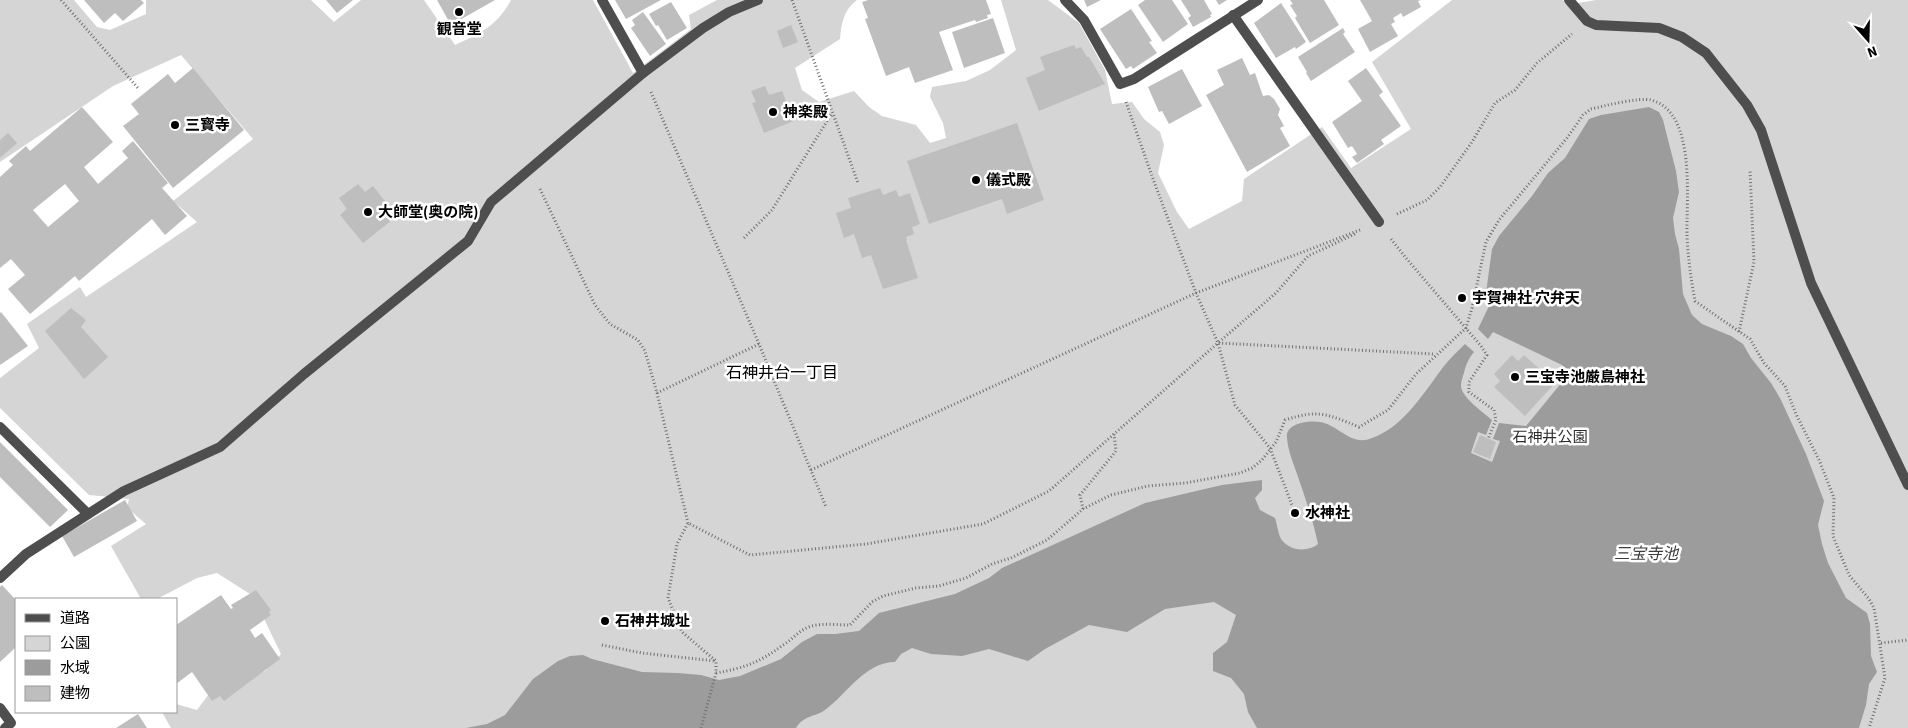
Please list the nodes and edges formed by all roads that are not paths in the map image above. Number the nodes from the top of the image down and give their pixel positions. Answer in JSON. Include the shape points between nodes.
{"nodes":[{"id":1,"x":602,"y":0,"type":"edge"},
{"id":2,"x":758,"y":0,"type":"edge"},
{"id":3,"x":1065,"y":0,"type":"edge"},
{"id":4,"x":1258,"y":0,"type":"edge"},
{"id":5,"x":1571,"y":0,"type":"edge"},
{"id":6,"x":1233,"y":16,"type":"junction"},
{"id":7,"x":643,"y":73,"type":"junction"},
{"id":8,"x":1379,"y":222,"type":"road end"},
{"id":9,"x":0,"y":427,"type":"edge"},
{"id":10,"x":1908,"y":485,"type":"edge"},
{"id":11,"x":88,"y":514,"type":"junction"},
{"id":12,"x":0,"y":578,"type":"edge"},
{"id":13,"x":0,"y":708,"type":"edge"},
{"id":14,"x":10,"y":726,"type":"edge"}],
"edges":[{"from":1,"to":7,"type":"street"},
{"from":2,"to":7,"type":"street","via":[[729,12]]},
{"from":3,"to":6,"type":"street","via":[[1084,20],[1120,84],[1134,79]]},
{"from":4,"to":6,"type":"street"},
{"from":5,"to":10,"type":"street","via":[[1587,21],[1596,25],[1660,28],[1682,37],[1706,53],[1747,105],[1760,130],[1811,283]]},
{"from":6,"to":8,"type":"street"},
{"from":7,"to":11,"type":"street","via":[[491,202],[468,241],[220,447],[124,491]]},
{"from":9,"to":11,"type":"street"},
{"from":11,"to":12,"type":"street","via":[[26,554]]},
{"from":13,"to":14,"type":"street"}]}
